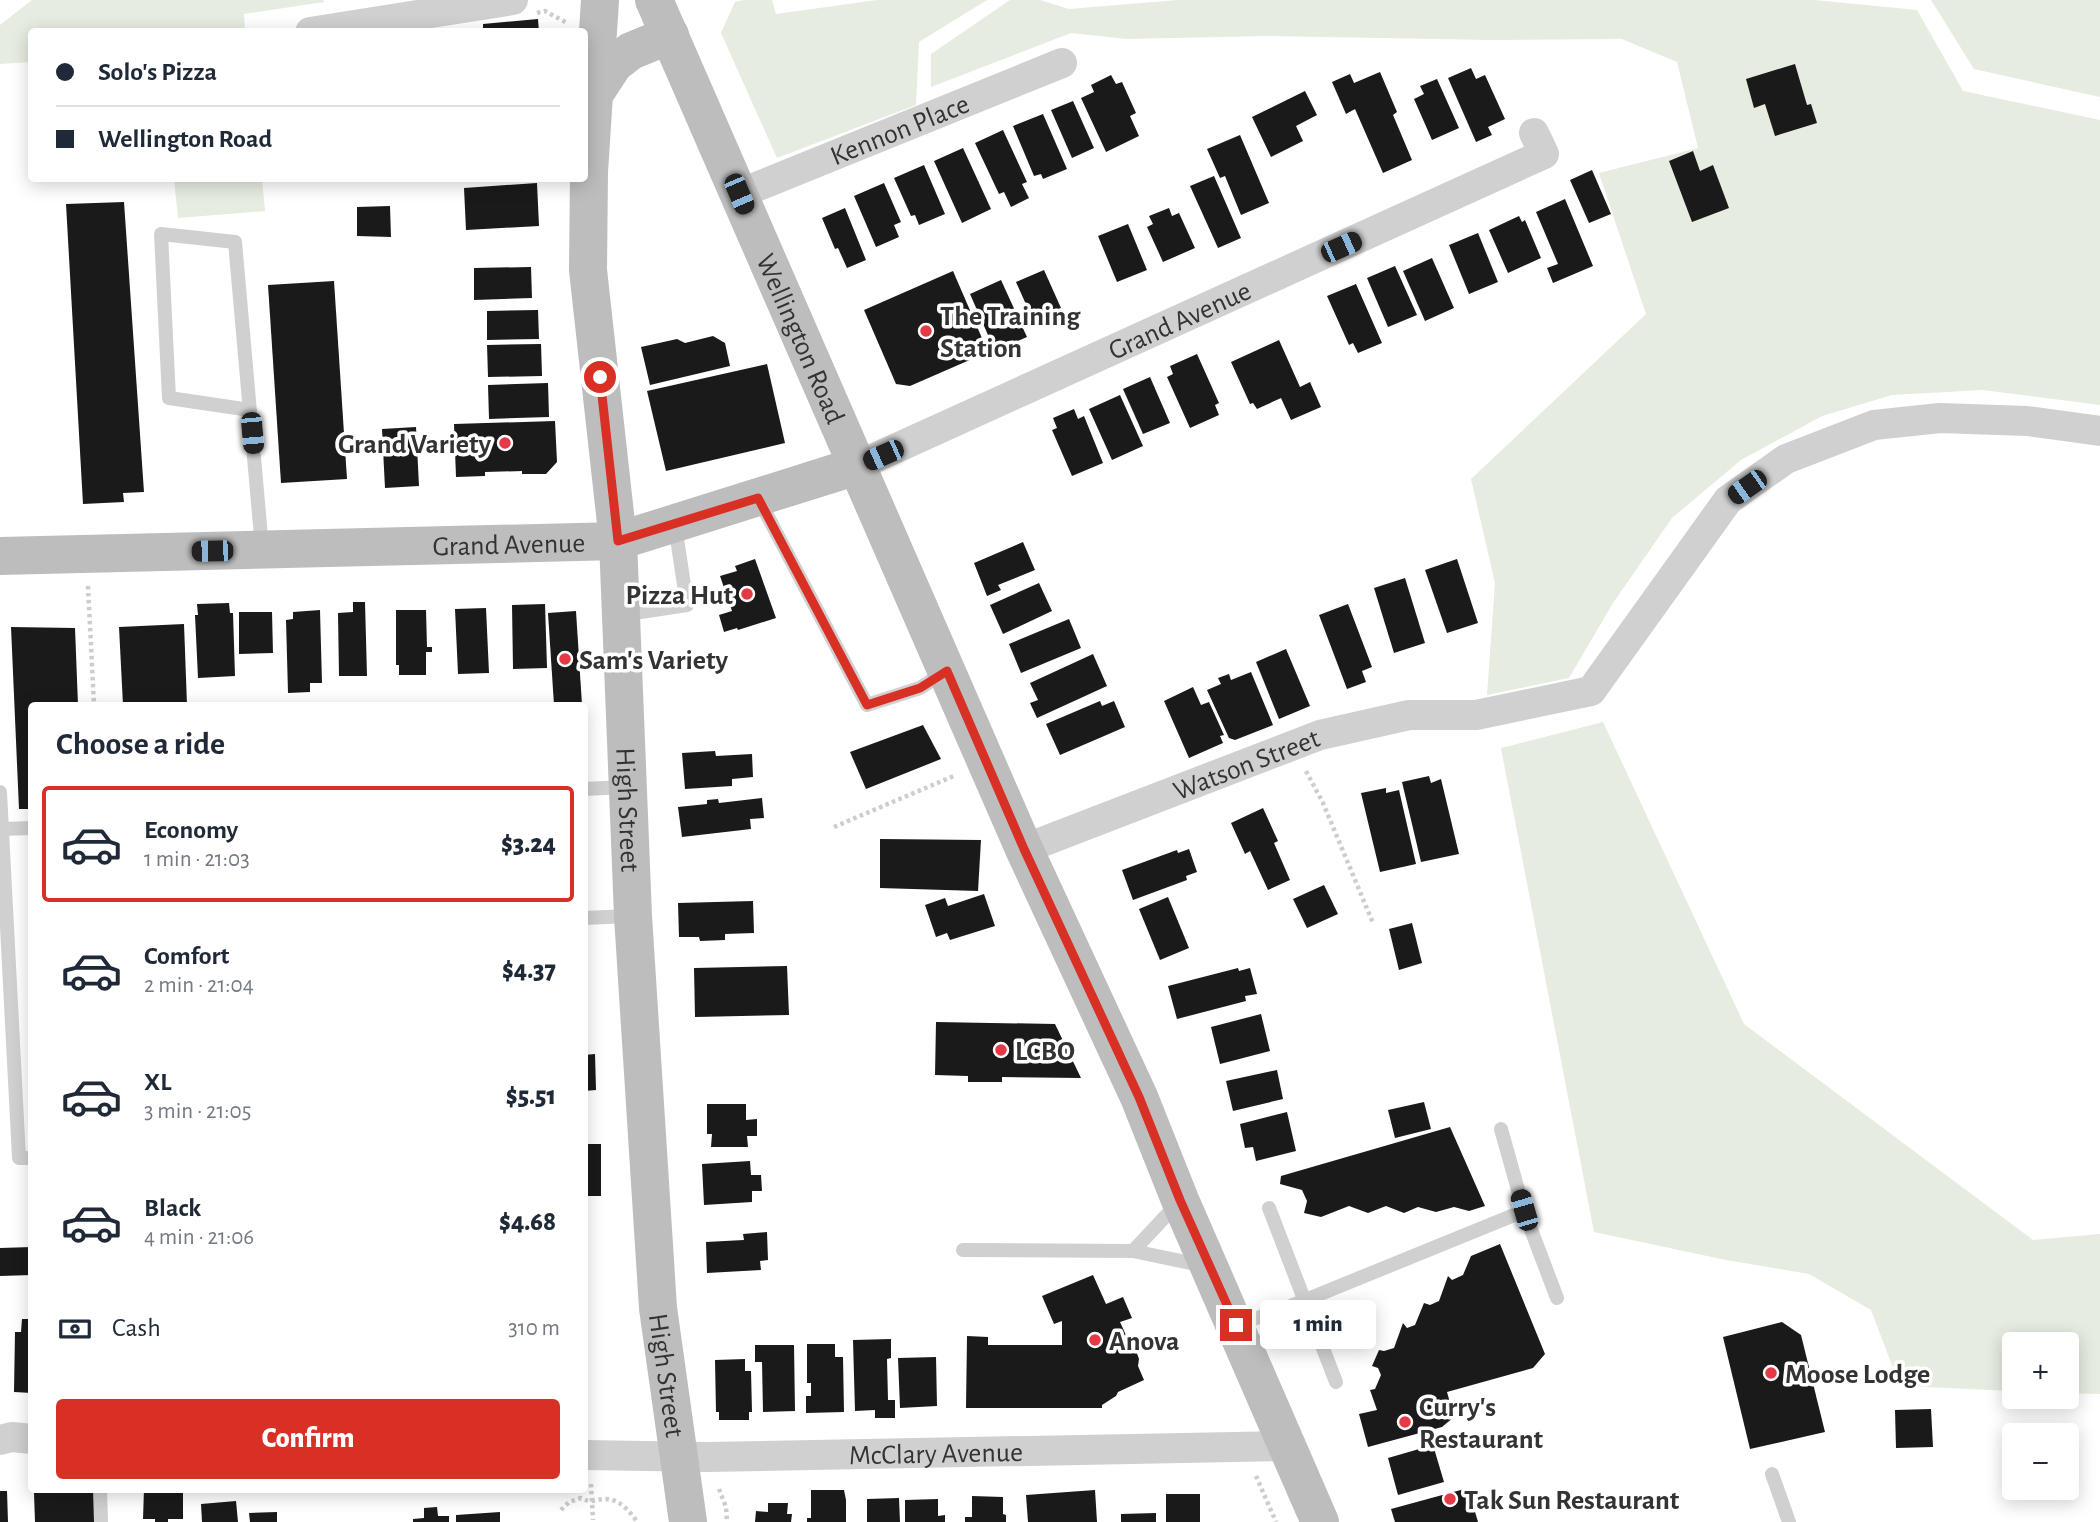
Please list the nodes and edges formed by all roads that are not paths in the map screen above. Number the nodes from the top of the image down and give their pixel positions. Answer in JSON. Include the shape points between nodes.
{"nodes":[{"id":1,"x":513,"y":0,"type":"edge"},
{"id":2,"x":600,"y":0,"type":"edge"},
{"id":3,"x":654,"y":0,"type":"edge"},
{"id":4,"x":335,"y":28,"type":"edge"},
{"id":5,"x":670,"y":36,"type":"junction"},
{"id":6,"x":1062,"y":63,"type":"dead end"},
{"id":7,"x":593,"y":96,"type":"junction"},
{"id":8,"x":1534,"y":133,"type":"dead end"},
{"id":9,"x":739,"y":194,"type":"junction"},
{"id":10,"x":250,"y":410,"type":"junction"},
{"id":11,"x":2100,"y":431,"type":"edge"},
{"id":12,"x":857,"y":466,"type":"junction"},
{"id":13,"x":758,"y":498,"type":"junction"},
{"id":14,"x":675,"y":523,"type":"junction"},
{"id":15,"x":618,"y":541,"type":"junction"},
{"id":16,"x":262,"y":550,"type":"junction"},
{"id":17,"x":0,"y":556,"type":"edge"},
{"id":18,"x":621,"y":615,"type":"junction"},
{"id":19,"x":947,"y":671,"type":"junction"},
{"id":20,"x":628,"y":787,"type":"junction"},
{"id":21,"x":588,"y":789,"type":"edge"},
{"id":22,"x":0,"y":792,"type":"edge"},
{"id":23,"x":28,"y":828,"type":"edge"},
{"id":24,"x":2,"y":829,"type":"junction"},
{"id":25,"x":1024,"y":849,"type":"junction"},
{"id":26,"x":633,"y":916,"type":"junction"},
{"id":27,"x":588,"y":918,"type":"edge"},
{"id":28,"x":1501,"y":1129,"type":"dead end"},
{"id":29,"x":28,"y":1158,"type":"edge"},
{"id":30,"x":1180,"y":1200,"type":"junction"},
{"id":31,"x":1269,"y":1208,"type":"dead end"},
{"id":32,"x":1524,"y":1210,"type":"junction"},
{"id":33,"x":963,"y":1250,"type":"dead end"},
{"id":34,"x":1133,"y":1251,"type":"junction"},
{"id":35,"x":1211,"y":1268,"type":"junction"},
{"id":36,"x":1557,"y":1298,"type":"dead end"},
{"id":37,"x":1304,"y":1300,"type":"junction"},
{"id":38,"x":1236,"y":1325,"type":"junction"},
{"id":39,"x":1336,"y":1382,"type":"dead end"},
{"id":40,"x":28,"y":1438,"type":"edge"},
{"id":41,"x":0,"y":1440,"type":"edge"},
{"id":42,"x":1287,"y":1446,"type":"junction"},
{"id":43,"x":678,"y":1458,"type":"junction"},
{"id":44,"x":588,"y":1467,"type":"edge"},
{"id":45,"x":1772,"y":1474,"type":"dead end"},
{"id":46,"x":100,"y":1493,"type":"edge"},
{"id":47,"x":102,"y":1522,"type":"edge"},
{"id":48,"x":688,"y":1522,"type":"edge"},
{"id":49,"x":1320,"y":1522,"type":"edge"},
{"id":50,"x":1789,"y":1522,"type":"edge"}],
"edges":[{"from":1,"to":4,"type":"street"},
{"from":2,"to":7,"type":"street","name":"High Street"},
{"from":3,"to":5,"type":"street","name":"Wellington Road"},
{"from":5,"to":7,"type":"street","via":[[631,51],[614,64]]},
{"from":5,"to":9,"type":"street","name":"Wellington Road"},
{"from":6,"to":9,"type":"street","name":"Kennon Place"},
{"from":7,"to":15,"type":"street","name":"High Street","via":[[588,270]]},
{"from":8,"to":12,"type":"street","name":"Grand Avenue","via":[[1544,154]]},
{"from":9,"to":12,"type":"street","name":"Wellington Road"},
{"from":10,"to":10,"type":"lane","via":[[235,242],[160,234],[169,398]]},
{"from":10,"to":16,"type":"lane"},
{"from":11,"to":25,"type":"street","name":"Watson Street","via":[[2027,421],[1940,418],[1874,425],[1786,459],[1728,500],[1591,691],[1476,715],[1409,715],[1320,735]]},
{"from":12,"to":13,"type":"street","name":"Grand Avenue"},
{"from":12,"to":19,"type":"street","name":"Wellington Road"},
{"from":13,"to":14,"type":"street","name":"Grand Avenue"},
{"from":13,"to":19,"type":"lane","via":[[867,705],[920,688]]},
{"from":14,"to":15,"type":"street","name":"Grand Avenue"},
{"from":14,"to":18,"type":"lane","via":[[687,605]]},
{"from":15,"to":16,"type":"street","name":"Grand Avenue"},
{"from":15,"to":18,"type":"street","name":"High Street"},
{"from":16,"to":17,"type":"street","name":"Grand Avenue"},
{"from":18,"to":20,"type":"street","name":"High Street"},
{"from":19,"to":25,"type":"street","name":"Wellington Road"},
{"from":20,"to":21,"type":"lane"},
{"from":20,"to":26,"type":"street","name":"High Street"},
{"from":22,"to":24,"type":"lane"},
{"from":23,"to":24,"type":"lane"},
{"from":24,"to":29,"type":"lane","via":[[19,1158]]},
{"from":25,"to":30,"type":"street","name":"Wellington Road","via":[[1139,1097]]},
{"from":26,"to":27,"type":"lane"},
{"from":26,"to":43,"type":"street","name":"High Street","via":[[658,1308]]},
{"from":28,"to":32,"type":"lane"},
{"from":30,"to":34,"type":"lane"},
{"from":30,"to":35,"type":"street","name":"Wellington Road"},
{"from":31,"to":37,"type":"lane"},
{"from":32,"to":36,"type":"lane"},
{"from":32,"to":37,"type":"lane"},
{"from":33,"to":34,"type":"lane"},
{"from":34,"to":35,"type":"lane"},
{"from":35,"to":38,"type":"street","name":"Wellington Road"},
{"from":37,"to":38,"type":"lane"},
{"from":37,"to":39,"type":"lane"},
{"from":38,"to":42,"type":"street","name":"Wellington Road"},
{"from":40,"to":41,"type":"street"},
{"from":42,"to":43,"type":"street","name":"McClary Avenue"},
{"from":42,"to":49,"type":"street","name":"Wellington Road"},
{"from":43,"to":44,"type":"street","name":"McClary Avenue"},
{"from":43,"to":48,"type":"street","name":"High Street"},
{"from":45,"to":50,"type":"lane"},
{"from":46,"to":47,"type":"lane"}]}
